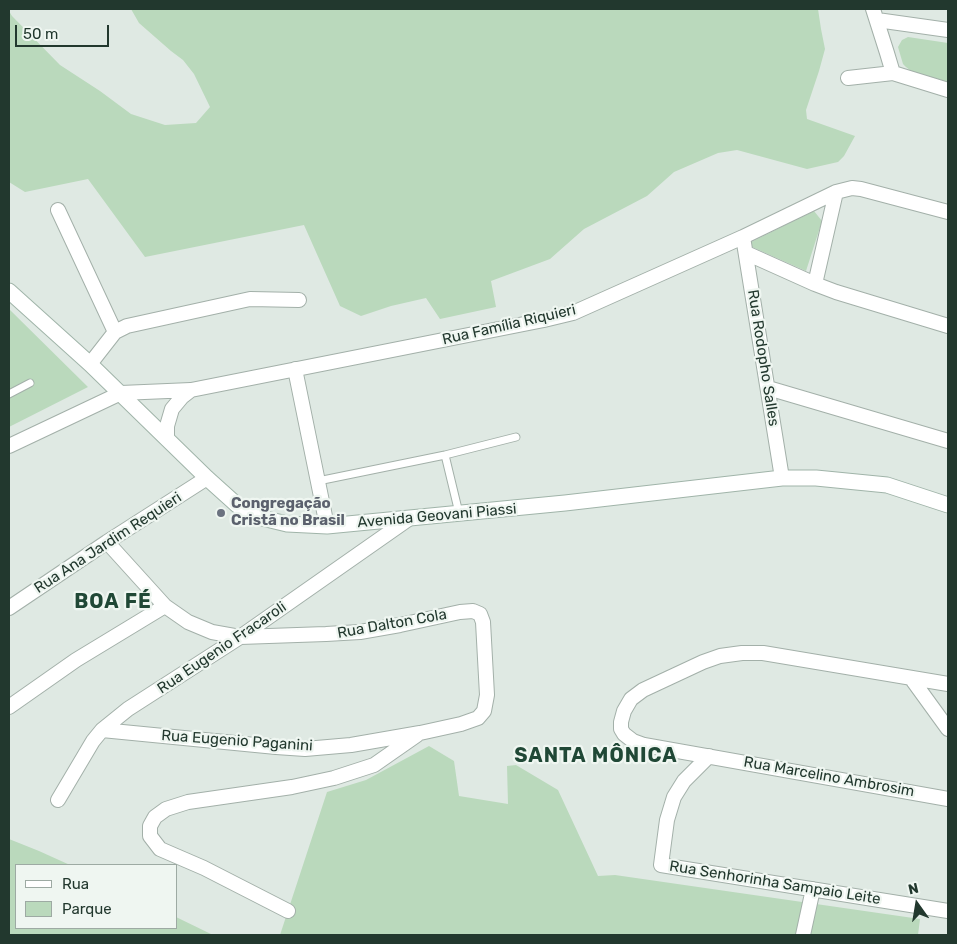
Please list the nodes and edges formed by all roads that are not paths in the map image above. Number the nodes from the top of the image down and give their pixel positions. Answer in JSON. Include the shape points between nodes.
{"nodes":[{"id":1,"x":875,"y":15,"type":"edge"},
{"id":2,"x":948,"y":30,"type":"edge"},
{"id":3,"x":893,"y":73,"type":"junction"},
{"id":4,"x":848,"y":78,"type":"dead end"},
{"id":5,"x":948,"y":90,"type":"edge"},
{"id":6,"x":836,"y":192,"type":"junction"},
{"id":7,"x":58,"y":210,"type":"dead end"},
{"id":8,"x":948,"y":212,"type":"edge"},
{"id":9,"x":743,"y":237,"type":"junction"},
{"id":10,"x":746,"y":253,"type":"junction"},
{"id":11,"x":815,"y":284,"type":"junction"},
{"id":12,"x":9,"y":291,"type":"edge"},
{"id":13,"x":299,"y":300,"type":"dead end"},
{"id":14,"x":948,"y":326,"type":"edge"},
{"id":15,"x":115,"y":332,"type":"junction"},
{"id":16,"x":90,"y":364,"type":"junction"},
{"id":17,"x":295,"y":369,"type":"junction"},
{"id":18,"x":30,"y":383,"type":"dead end"},
{"id":19,"x":768,"y":388,"type":"junction"},
{"id":20,"x":191,"y":390,"type":"junction"},
{"id":21,"x":9,"y":394,"type":"edge"},
{"id":22,"x":121,"y":394,"type":"junction"},
{"id":23,"x":516,"y":438,"type":"dead end"},
{"id":24,"x":167,"y":439,"type":"junction"},
{"id":25,"x":948,"y":441,"type":"edge"},
{"id":26,"x":9,"y":446,"type":"edge"},
{"id":27,"x":445,"y":455,"type":"junction"},
{"id":28,"x":207,"y":478,"type":"junction"},
{"id":29,"x":782,"y":478,"type":"junction"},
{"id":30,"x":318,"y":481,"type":"junction"},
{"id":31,"x":948,"y":505,"type":"edge"},
{"id":32,"x":459,"y":514,"type":"junction"},
{"id":33,"x":410,"y":518,"type":"junction"},
{"id":34,"x":327,"y":526,"type":"junction"},
{"id":35,"x":107,"y":542,"type":"junction"},
{"id":36,"x":164,"y":606,"type":"junction"},
{"id":37,"x":9,"y":608,"type":"edge"},
{"id":38,"x":473,"y":611,"type":"joint"},
{"id":39,"x":240,"y":637,"type":"junction"},
{"id":40,"x":911,"y":678,"type":"junction"},
{"id":41,"x":948,"y":684,"type":"edge"},
{"id":42,"x":9,"y":707,"type":"edge"},
{"id":43,"x":948,"y":729,"type":"edge"},
{"id":44,"x":102,"y":730,"type":"junction"},
{"id":45,"x":420,"y":733,"type":"junction"},
{"id":46,"x":709,"y":756,"type":"junction"},
{"id":47,"x":948,"y":798,"type":"edge"},
{"id":48,"x":58,"y":800,"type":"dead end"},
{"id":49,"x":813,"y":889,"type":"junction"},
{"id":50,"x":288,"y":911,"type":"dead end"},
{"id":51,"x":948,"y":911,"type":"edge"},
{"id":52,"x":803,"y":935,"type":"edge"}],
"edges":[{"from":1,"to":2,"type":"street"},
{"from":1,"to":3,"type":"street"},
{"from":3,"to":4,"type":"street"},
{"from":3,"to":5,"type":"street"},
{"from":6,"to":8,"type":"street","name":"Rua Família Riquieri","via":[[861,189]]},
{"from":6,"to":9,"type":"street","name":"Rua Família Riquieri"},
{"from":6,"to":11,"type":"street"},
{"from":7,"to":15,"type":"street"},
{"from":9,"to":10,"type":"street","name":"Rua Rodopho Salles"},
{"from":9,"to":17,"type":"street","name":"Rua Família Riquieri","via":[[573,313]]},
{"from":10,"to":11,"type":"street"},
{"from":10,"to":19,"type":"street","name":"Rua Rodopho Salles"},
{"from":11,"to":14,"type":"street"},
{"from":12,"to":16,"type":"main road","name":"Avenida Geovani Piassi"},
{"from":13,"to":15,"type":"street","via":[[250,299],[127,326]]},
{"from":15,"to":16,"type":"street"},
{"from":16,"to":22,"type":"main road","name":"Avenida Geovani Piassi"},
{"from":17,"to":20,"type":"street","name":"Rua Família Riquieri"},
{"from":17,"to":30,"type":"street"},
{"from":18,"to":21,"type":"lane"},
{"from":19,"to":25,"type":"street"},
{"from":19,"to":29,"type":"street","name":"Rua Rodopho Salles"},
{"from":20,"to":22,"type":"street","name":"Rua Família Riquieri"},
{"from":20,"to":24,"type":"street","via":[[172,409]]},
{"from":22,"to":24,"type":"main road","name":"Avenida Geovani Piassi"},
{"from":22,"to":26,"type":"street"},
{"from":23,"to":27,"type":"lane"},
{"from":24,"to":28,"type":"main road","name":"Avenida Geovani Piassi"},
{"from":27,"to":30,"type":"lane"},
{"from":27,"to":32,"type":"lane"},
{"from":28,"to":34,"type":"main road","name":"Avenida Geovani Piassi","via":[[237,505],[258,517],[287,524]]},
{"from":28,"to":35,"type":"street","name":"Rua Ana Jardim Requieri"},
{"from":29,"to":31,"type":"main road","name":"Avenida Geovani Piassi","via":[[887,485]]},
{"from":29,"to":32,"type":"main road","name":"Avenida Geovani Piassi"},
{"from":30,"to":34,"type":"street"},
{"from":32,"to":33,"type":"main road","name":"Avenida Geovani Piassi"},
{"from":33,"to":34,"type":"main road","name":"Avenida Geovani Piassi"},
{"from":33,"to":39,"type":"street","name":"Rua Eugenio Fracaroli"},
{"from":35,"to":36,"type":"street","name":"Rua Dalton Cola"},
{"from":35,"to":37,"type":"street","name":"Rua Ana Jardim Requieri"},
{"from":36,"to":39,"type":"street","name":"Rua Dalton Cola","via":[[188,622],[212,632]]},
{"from":36,"to":42,"type":"street","via":[[76,660]]},
{"from":38,"to":39,"type":"street","name":"Rua Dalton Cola","via":[[360,632]]},
{"from":38,"to":45,"type":"street","name":"Rua Eugenio Paganini","via":[[480,614],[483,622],[487,695],[484,711],[478,718],[461,724]]},
{"from":39,"to":44,"type":"street","name":"Rua Eugenio Fracaroli","via":[[128,709]]},
{"from":40,"to":41,"type":"street"},
{"from":40,"to":43,"type":"street"},
{"from":40,"to":46,"type":"street","name":"Rua Marcelino Ambrosim","via":[[763,653],[742,653],[720,656],[657,683],[632,699],[624,711],[621,729],[633,741]]},
{"from":44,"to":45,"type":"street","name":"Rua Eugenio Paganini","via":[[305,749]]},
{"from":44,"to":48,"type":"street","name":"Rua Eugenio Fracaroli"},
{"from":45,"to":50,"type":"street","via":[[374,765],[334,778],[292,788],[188,802],[154,817],[150,836],[160,849]]},
{"from":46,"to":47,"type":"street","name":"Rua Marcelino Ambrosim"},
{"from":46,"to":49,"type":"street","name":"Rua Senhorinha Sampaio Leite","via":[[684,781],[674,798],[667,820],[661,865]]},
{"from":49,"to":51,"type":"street","name":"Rua Senhorinha Sampaio Leite"},
{"from":49,"to":52,"type":"street"}]}
